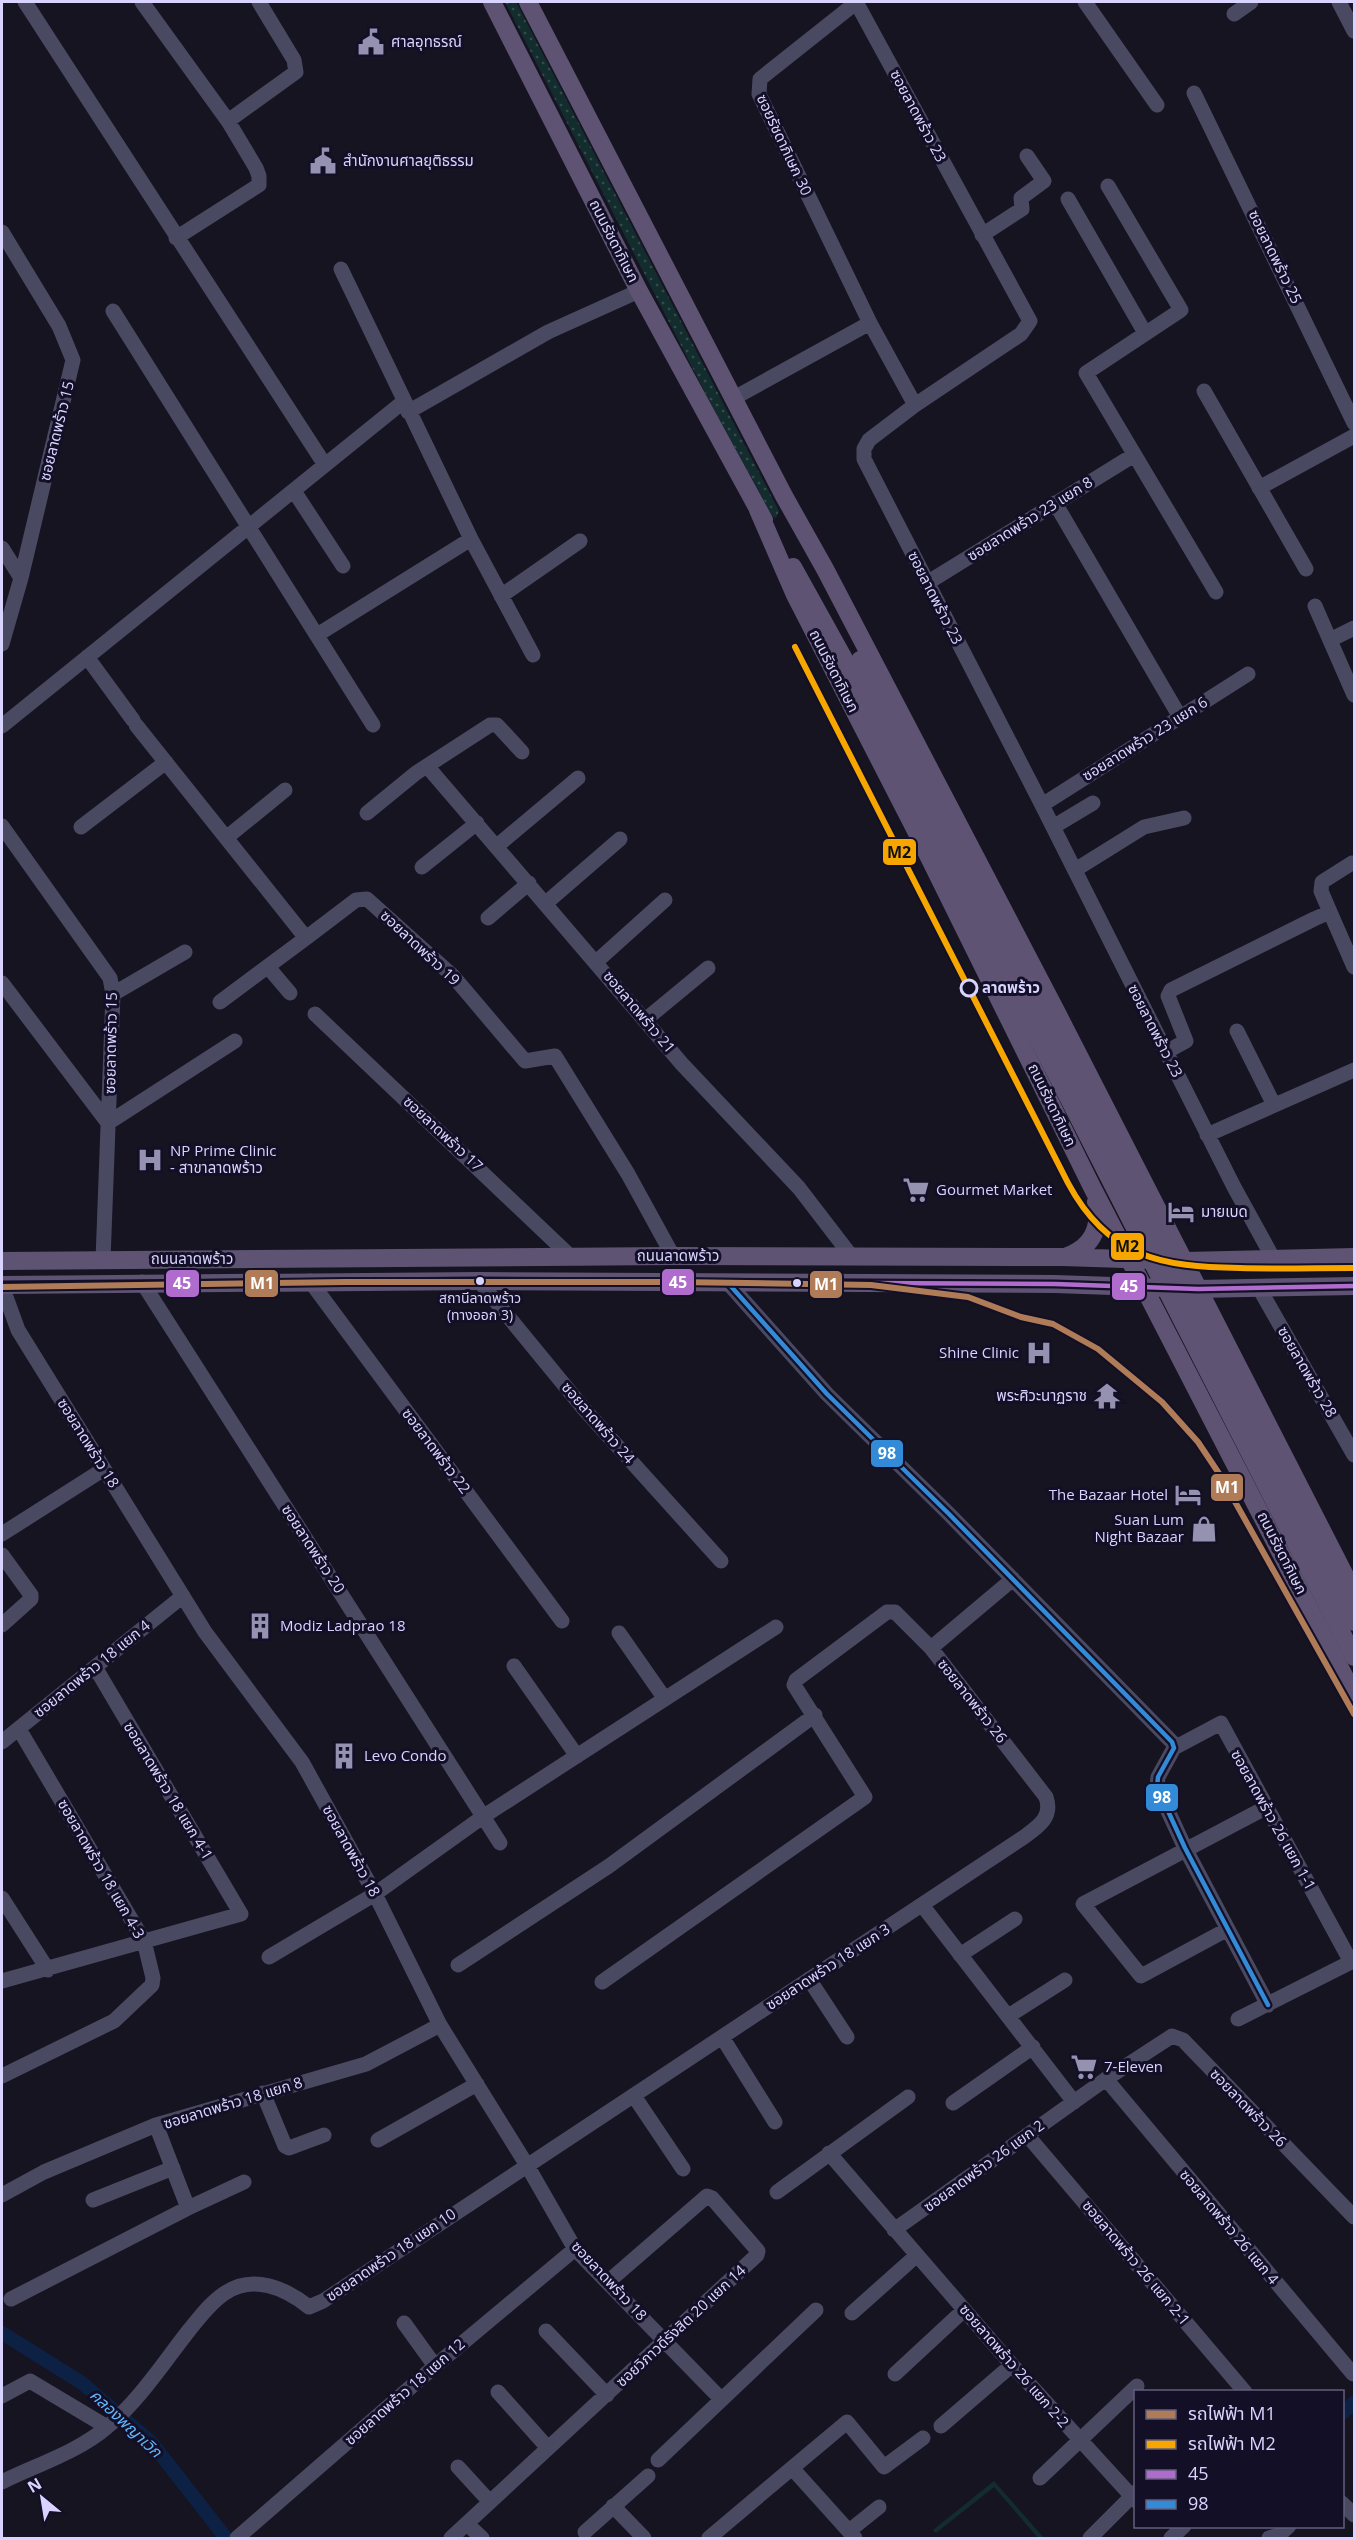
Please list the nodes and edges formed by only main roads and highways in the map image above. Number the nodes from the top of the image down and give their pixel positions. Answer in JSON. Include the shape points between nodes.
{"nodes":[{"id":1,"x":492,"y":2,"type":"edge"},
{"id":2,"x":528,"y":2,"type":"edge"},
{"id":3,"x":784,"y":496,"type":"junction"},
{"id":4,"x":758,"y":510,"type":"junction"},
{"id":5,"x":854,"y":663,"type":"junction"},
{"id":6,"x":1005,"y":913,"type":"junction"},
{"id":7,"x":969,"y":938,"type":"junction"},
{"id":8,"x":1056,"y":1011,"type":"junction"},
{"id":9,"x":1014,"y":1026,"type":"junction"},
{"id":10,"x":1092,"y":1187,"type":"junction"},
{"id":11,"x":1063,"y":1257,"type":"junction"},
{"id":12,"x":1354,"y":1257,"type":"edge"},
{"id":13,"x":104,"y":1260,"type":"junction"},
{"id":14,"x":144,"y":1260,"type":"junction"},
{"id":15,"x":1129,"y":1260,"type":"junction"},
{"id":16,"x":2,"y":1261,"type":"edge"},
{"id":17,"x":1185,"y":1261,"type":"junction"},
{"id":18,"x":142,"y":1282,"type":"junction"},
{"id":19,"x":102,"y":1283,"type":"junction"},
{"id":20,"x":2,"y":1285,"type":"edge"},
{"id":21,"x":1142,"y":1286,"type":"junction"},
{"id":22,"x":1354,"y":1286,"type":"edge"},
{"id":23,"x":1198,"y":1289,"type":"junction"},
{"id":24,"x":1301,"y":1489,"type":"junction"},
{"id":25,"x":1261,"y":1510,"type":"junction"},
{"id":26,"x":1354,"y":1593,"type":"edge"},
{"id":27,"x":1354,"y":1600,"type":"edge"},
{"id":28,"x":1354,"y":1622,"type":"edge"},
{"id":29,"x":1319,"y":1625,"type":"junction"},
{"id":30,"x":1354,"y":1657,"type":"edge"},
{"id":31,"x":1354,"y":1695,"type":"edge"}],
"edges":[{"from":1,"to":4,"type":"main road","name":"ถนนรัชดาภิเษก","via":[[639,291]]},
{"from":2,"to":3,"type":"main road","name":"ถนนรัชดาภิเษก"},
{"from":3,"to":5,"type":"main road","name":"ถนนรัชดาภิเษก"},
{"from":3,"to":6,"type":"main road","name":"ถนนรัชดาภิเษก"},
{"from":4,"to":5,"type":"main road","name":"ถนนรัชดาภิเษก"},
{"from":4,"to":7,"type":"main road","name":"ถนนรัชดาภิเษก","via":[[795,594]]},
{"from":5,"to":28,"type":"main road","name":"ถนนรัชดาภิเษก","bridge":true},
{"from":5,"to":30,"type":"main road","name":"ถนนรัชดาภิเษก","bridge":true},
{"from":6,"to":7,"type":"main road","via":[[1003,932],[998,938],[981,947]]},
{"from":6,"to":8,"type":"main road","name":"ถนนรัชดาภิเษก"},
{"from":7,"to":9,"type":"main road","name":"ถนนรัชดาภิเษก"},
{"from":8,"to":9,"type":"main road","via":[[1053,1030],[1033,1042]]},
{"from":8,"to":17,"type":"main road","name":"ถนนรัชดาภิเษก"},
{"from":9,"to":10,"type":"main road","name":"ถนนรัชดาภิเษก"},
{"from":10,"to":11,"type":"main road","via":[[1098,1212],[1094,1234],[1086,1246]]},
{"from":10,"to":15,"type":"main road","name":"ถนนรัชดาภิเษก"},
{"from":11,"to":14,"type":"main road","name":"ถนนลาดพร้าว"},
{"from":11,"to":15,"type":"main road","name":"ถนนลาดพร้าว"},
{"from":12,"to":17,"type":"main road","name":"ถนนลาดพร้าว"},
{"from":13,"to":14,"type":"main road","name":"ถนนลาดพร้าว"},
{"from":13,"to":16,"type":"main road","name":"ถนนลาดพร้าว"},
{"from":13,"to":19,"type":"main road"},
{"from":14,"to":18,"type":"main road"},
{"from":15,"to":17,"type":"main road","name":"ถนนลาดพร้าว"},
{"from":15,"to":21,"type":"main road","name":"ถนนรัชดาภิเษก"},
{"from":17,"to":23,"type":"main road","name":"ถนนรัชดาภิเษก"},
{"from":18,"to":19,"type":"main road","name":"ถนนลาดพร้าว"},
{"from":18,"to":21,"type":"main road","name":"ถนนลาดพร้าว"},
{"from":19,"to":20,"type":"main road","name":"ถนนลาดพร้าว"},
{"from":21,"to":23,"type":"main road","name":"ถนนลาดพร้าว"},
{"from":21,"to":25,"type":"main road","name":"ถนนรัชดาภิเษก"},
{"from":22,"to":23,"type":"main road","name":"ถนนลาดพร้าว"},
{"from":23,"to":24,"type":"main road","name":"ถนนรัชดาภิเษก"},
{"from":24,"to":25,"type":"main road","via":[[1280,1483],[1263,1495]]},
{"from":24,"to":26,"type":"main road","name":"ถนนรัชดาภิเษก"},
{"from":25,"to":29,"type":"main road","name":"ถนนรัชดาภิเษก"},
{"from":27,"to":29,"type":"main road","via":[[1344,1595],[1325,1602]]},
{"from":29,"to":31,"type":"main road","name":"ถนนรัชดาภิเษก"}]}
